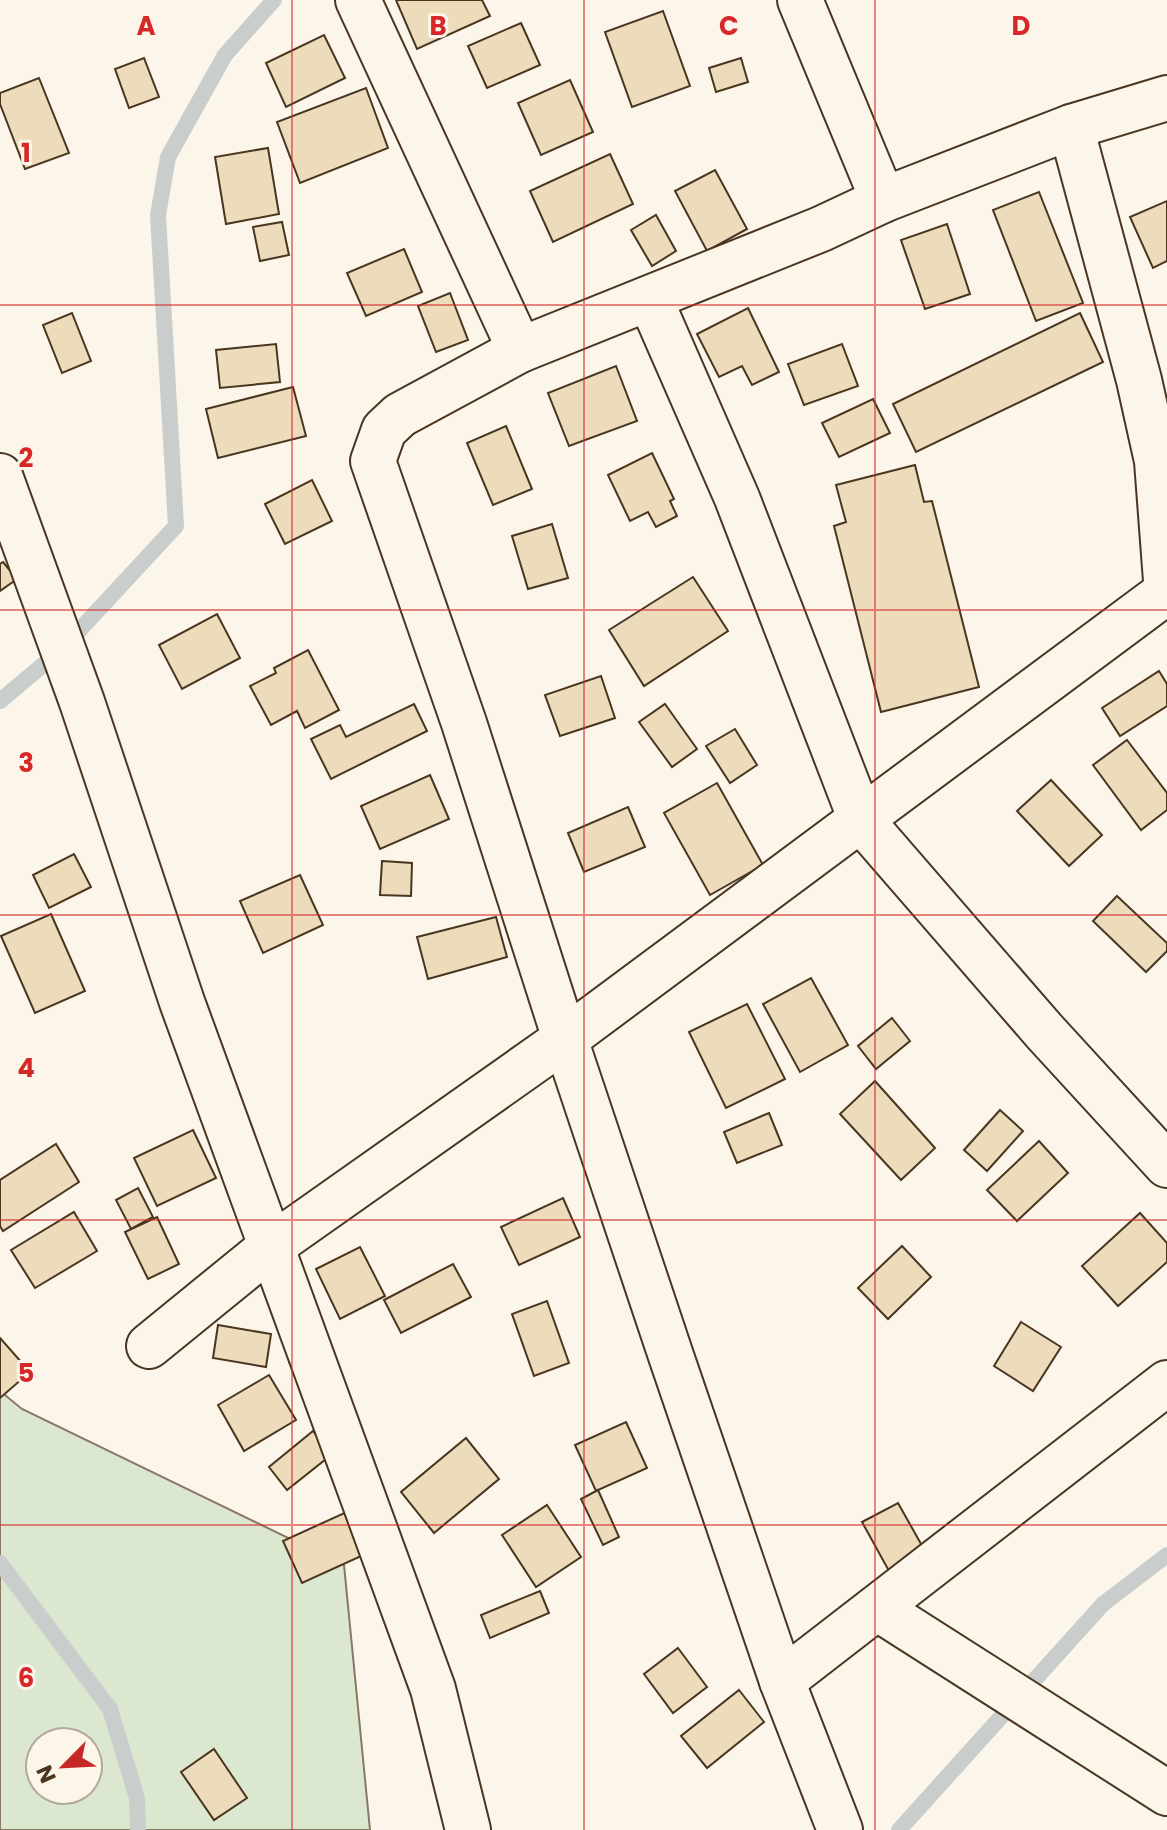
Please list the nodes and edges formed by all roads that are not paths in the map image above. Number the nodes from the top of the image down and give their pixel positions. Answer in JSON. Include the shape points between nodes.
{"nodes":[{"id":1,"x":358,"y":0,"type":"edge"},
{"id":2,"x":800,"y":0,"type":"edge"},
{"id":3,"x":1167,"y":98,"type":"edge"},
{"id":4,"x":1071,"y":127,"type":"junction"},
{"id":5,"x":883,"y":200,"type":"junction"},
{"id":6,"x":650,"y":299,"type":"junction"},
{"id":7,"x":520,"y":350,"type":"junction"},
{"id":8,"x":0,"y":476,"type":"edge"},
{"id":9,"x":1166,"y":594,"type":"edge"},
{"id":10,"x":861,"y":820,"type":"junction"},
{"id":11,"x":565,"y":1039,"type":"junction"},
{"id":12,"x":1167,"y":1165,"type":"edge"},
{"id":13,"x":273,"y":1245,"type":"junction"},
{"id":14,"x":149,"y":1346,"type":"dead end"},
{"id":15,"x":1167,"y":1383,"type":"edge"},
{"id":16,"x":877,"y":1608,"type":"junction"},
{"id":17,"x":782,"y":1681,"type":"junction"},
{"id":18,"x":1167,"y":1793,"type":"edge"},
{"id":19,"x":468,"y":1830,"type":"edge"},
{"id":20,"x":840,"y":1830,"type":"edge"}],
"edges":[{"from":1,"to":7,"type":"street"},
{"from":2,"to":5,"type":"street"},
{"from":3,"to":4,"type":"street"},
{"from":4,"to":5,"type":"street"},
{"from":4,"to":9,"type":"street","via":[[1157,461]]},
{"from":5,"to":6,"type":"street"},
{"from":6,"to":7,"type":"street"},
{"from":6,"to":10,"type":"street","via":[[737,498]]},
{"from":7,"to":11,"type":"street","via":[[400,415],[384,430],[373,461]]},
{"from":8,"to":13,"type":"street","via":[[182,1002]]},
{"from":9,"to":10,"type":"street"},
{"from":10,"to":11,"type":"street"},
{"from":10,"to":12,"type":"street"},
{"from":11,"to":13,"type":"street"},
{"from":11,"to":17,"type":"street"},
{"from":13,"to":14,"type":"street"},
{"from":13,"to":19,"type":"street","via":[[433,1689]]},
{"from":15,"to":16,"type":"street"},
{"from":16,"to":17,"type":"street"},
{"from":16,"to":18,"type":"street"},
{"from":17,"to":20,"type":"street"}]}
